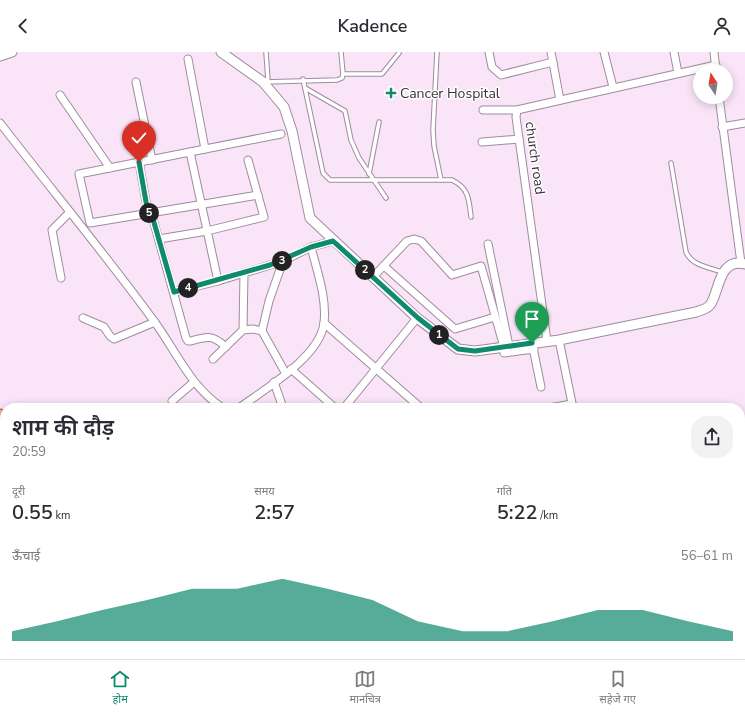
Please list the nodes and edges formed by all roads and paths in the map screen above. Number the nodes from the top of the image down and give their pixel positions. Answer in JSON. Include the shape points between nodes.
{"nodes":[{"id":1,"x":12,"y":52,"type":"edge"},
{"id":2,"x":221,"y":52,"type":"edge"},
{"id":3,"x":266,"y":52,"type":"edge"},
{"id":4,"x":341,"y":52,"type":"edge"},
{"id":5,"x":437,"y":52,"type":"edge"},
{"id":6,"x":489,"y":52,"type":"edge"},
{"id":7,"x":551,"y":52,"type":"edge"},
{"id":8,"x":604,"y":52,"type":"edge"},
{"id":9,"x":674,"y":52,"type":"edge"},
{"id":10,"x":714,"y":52,"type":"edge"},
{"id":11,"x":399,"y":53,"type":"edge"},
{"id":12,"x":0,"y":56,"type":"edge"},
{"id":13,"x":188,"y":59,"type":"dead end"},
{"id":14,"x":553,"y":62,"type":"junction"},
{"id":15,"x":716,"y":64,"type":"edge"},
{"id":16,"x":693,"y":71,"type":"edge"},
{"id":17,"x":678,"y":73,"type":"junction"},
{"id":18,"x":343,"y":74,"type":"junction"},
{"id":19,"x":303,"y":79,"type":"junction"},
{"id":20,"x":136,"y":82,"type":"dead end"},
{"id":21,"x":266,"y":82,"type":"junction"},
{"id":22,"x":613,"y":87,"type":"junction"},
{"id":23,"x":305,"y":88,"type":"junction"},
{"id":24,"x":60,"y":95,"type":"dead end"},
{"id":25,"x":560,"y":100,"type":"junction"},
{"id":26,"x":720,"y":104,"type":"edge"},
{"id":27,"x":483,"y":110,"type":"dead end"},
{"id":28,"x":517,"y":110,"type":"junction"},
{"id":29,"x":379,"y":122,"type":"dead end"},
{"id":30,"x":0,"y":123,"type":"edge"},
{"id":31,"x":745,"y":123,"type":"edge"},
{"id":32,"x":722,"y":127,"type":"junction"},
{"id":33,"x":281,"y":134,"type":"dead end"},
{"id":34,"x":519,"y":139,"type":"junction"},
{"id":35,"x":482,"y":142,"type":"dead end"},
{"id":36,"x":206,"y":149,"type":"junction"},
{"id":37,"x":190,"y":152,"type":"junction"},
{"id":38,"x":152,"y":160,"type":"junction"},
{"id":39,"x":248,"y":160,"type":"dead end"},
{"id":40,"x":139,"y":162,"type":"junction"},
{"id":41,"x":671,"y":163,"type":"dead end"},
{"id":42,"x":110,"y":168,"type":"junction"},
{"id":43,"x":369,"y":174,"type":"junction"},
{"id":44,"x":374,"y":180,"type":"junction"},
{"id":45,"x":441,"y":180,"type":"junction"},
{"id":46,"x":258,"y":195,"type":"junction"},
{"id":47,"x":386,"y":198,"type":"dead end"},
{"id":48,"x":201,"y":204,"type":"junction"},
{"id":49,"x":70,"y":212,"type":"junction"},
{"id":50,"x":150,"y":213,"type":"junction"},
{"id":51,"x":471,"y":217,"type":"dead end"},
{"id":52,"x":207,"y":231,"type":"junction"},
{"id":53,"x":158,"y":239,"type":"junction"},
{"id":54,"x":333,"y":241,"type":"junction"},
{"id":55,"x":488,"y":244,"type":"dead end"},
{"id":56,"x":311,"y":247,"type":"junction"},
{"id":57,"x":282,"y":261,"type":"junction"},
{"id":58,"x":743,"y":261,"type":"edge"},
{"id":59,"x":384,"y":266,"type":"junction"},
{"id":60,"x":723,"y":272,"type":"junction"},
{"id":61,"x":244,"y":273,"type":"junction"},
{"id":62,"x":373,"y":277,"type":"junction"},
{"id":63,"x":61,"y":278,"type":"dead end"},
{"id":64,"x":218,"y":280,"type":"junction"},
{"id":65,"x":174,"y":292,"type":"junction"},
{"id":66,"x":495,"y":317,"type":"junction"},
{"id":67,"x":83,"y":318,"type":"dead end"},
{"id":68,"x":418,"y":318,"type":"junction"},
{"id":69,"x":155,"y":322,"type":"junction"},
{"id":70,"x":324,"y":323,"type":"junction"},
{"id":71,"x":243,"y":330,"type":"junction"},
{"id":72,"x":262,"y":331,"type":"junction"},
{"id":73,"x":559,"y":340,"type":"junction"},
{"id":74,"x":547,"y":341,"type":"junction"},
{"id":75,"x":533,"y":346,"type":"junction"},
{"id":76,"x":226,"y":347,"type":"junction"},
{"id":77,"x":506,"y":348,"type":"junction"},
{"id":78,"x":213,"y":359,"type":"dead end"},
{"id":79,"x":377,"y":368,"type":"junction"},
{"id":80,"x":289,"y":371,"type":"junction"},
{"id":81,"x":194,"y":382,"type":"junction"},
{"id":82,"x":274,"y":382,"type":"junction"},
{"id":83,"x":542,"y":387,"type":"dead end"},
{"id":84,"x":172,"y":401,"type":"dead end"},
{"id":85,"x":215,"y":403,"type":"edge"},
{"id":86,"x":246,"y":403,"type":"edge"},
{"id":87,"x":281,"y":403,"type":"edge"},
{"id":88,"x":329,"y":403,"type":"edge"},
{"id":89,"x":348,"y":403,"type":"edge"},
{"id":90,"x":416,"y":403,"type":"edge"},
{"id":91,"x":572,"y":403,"type":"edge"}],
"edges":[{"from":1,"to":12,"type":"street"},
{"from":2,"to":21,"type":"street"},
{"from":3,"to":21,"type":"lane"},
{"from":4,"to":18,"type":"lane"},
{"from":5,"to":45,"type":"lane","via":[[433,130]]},
{"from":6,"to":14,"type":"street","via":[[492,67],[501,75]]},
{"from":7,"to":14,"type":"street"},
{"from":8,"to":22,"type":"street"},
{"from":9,"to":17,"type":"street"},
{"from":10,"to":15,"type":"street"},
{"from":11,"to":18,"type":"lane","via":[[382,74]]},
{"from":13,"to":36,"type":"street"},
{"from":14,"to":25,"type":"street"},
{"from":16,"to":17,"type":"street","name":"church road"},
{"from":17,"to":22,"type":"street","name":"church road"},
{"from":18,"to":19,"type":"lane","via":[[342,78],[337,80]]},
{"from":19,"to":21,"type":"lane"},
{"from":19,"to":23,"type":"lane"},
{"from":20,"to":38,"type":"street"},
{"from":21,"to":54,"type":"street","via":[[289,118],[310,218]]},
{"from":22,"to":25,"type":"street","name":"church road"},
{"from":23,"to":43,"type":"lane","via":[[345,111],[351,140]]},
{"from":23,"to":44,"type":"lane","via":[[323,173],[330,180]]},
{"from":24,"to":42,"type":"street"},
{"from":25,"to":28,"type":"street","name":"church road"},
{"from":26,"to":32,"type":"street"},
{"from":27,"to":28,"type":"street"},
{"from":28,"to":34,"type":"street","name":"church road"},
{"from":29,"to":43,"type":"lane"},
{"from":30,"to":49,"type":"street"},
{"from":31,"to":32,"type":"street"},
{"from":32,"to":58,"type":"street"},
{"from":33,"to":36,"type":"street"},
{"from":34,"to":35,"type":"street"},
{"from":34,"to":74,"type":"street","name":"church road"},
{"from":36,"to":37,"type":"street"},
{"from":37,"to":38,"type":"street"},
{"from":37,"to":48,"type":"street"},
{"from":38,"to":40,"type":"street"},
{"from":39,"to":46,"type":"street"},
{"from":40,"to":42,"type":"street"},
{"from":40,"to":50,"type":"street"},
{"from":41,"to":60,"type":"lane","via":[[688,258],[694,263]]},
{"from":42,"to":50,"type":"street","via":[[79,174],[90,223]]},
{"from":43,"to":44,"type":"lane"},
{"from":44,"to":45,"type":"lane"},
{"from":44,"to":47,"type":"lane"},
{"from":45,"to":51,"type":"lane","via":[[452,180],[464,188],[469,196]]},
{"from":46,"to":48,"type":"street"},
{"from":46,"to":52,"type":"street","via":[[264,217]]},
{"from":48,"to":50,"type":"street"},
{"from":48,"to":52,"type":"street"},
{"from":49,"to":63,"type":"street","via":[[52,230]]},
{"from":49,"to":69,"type":"street"},
{"from":50,"to":53,"type":"street"},
{"from":52,"to":53,"type":"street"},
{"from":52,"to":64,"type":"street"},
{"from":53,"to":65,"type":"street"},
{"from":54,"to":56,"type":"street"},
{"from":54,"to":62,"type":"street"},
{"from":55,"to":77,"type":"street"},
{"from":56,"to":57,"type":"street"},
{"from":56,"to":70,"type":"street","via":[[324,302]]},
{"from":57,"to":61,"type":"street"},
{"from":57,"to":72,"type":"street"},
{"from":58,"to":60,"type":"street"},
{"from":59,"to":62,"type":"street"},
{"from":59,"to":66,"type":"street","via":[[455,329]]},
{"from":59,"to":66,"type":"street","via":[[407,241],[414,239],[421,241],[452,275],[481,266]]},
{"from":60,"to":73,"type":"street","via":[[713,299],[705,309]]},
{"from":61,"to":64,"type":"street"},
{"from":61,"to":71,"type":"street"},
{"from":62,"to":68,"type":"street"},
{"from":64,"to":65,"type":"street"},
{"from":65,"to":76,"type":"street","via":[[188,341],[210,336]]},
{"from":66,"to":77,"type":"street"},
{"from":67,"to":69,"type":"street","via":[[104,327],[114,339]]},
{"from":68,"to":77,"type":"street","via":[[458,349],[475,351]]},
{"from":68,"to":79,"type":"street"},
{"from":69,"to":81,"type":"street"},
{"from":70,"to":79,"type":"street"},
{"from":70,"to":80,"type":"street","via":[[318,341]]},
{"from":71,"to":72,"type":"street"},
{"from":71,"to":76,"type":"street"},
{"from":72,"to":80,"type":"street"},
{"from":73,"to":74,"type":"street"},
{"from":73,"to":91,"type":"street"},
{"from":74,"to":75,"type":"street"},
{"from":75,"to":77,"type":"street"},
{"from":75,"to":83,"type":"street"},
{"from":76,"to":78,"type":"street"},
{"from":79,"to":89,"type":"street"},
{"from":79,"to":90,"type":"street"},
{"from":80,"to":82,"type":"street"},
{"from":80,"to":88,"type":"street"},
{"from":81,"to":84,"type":"street"},
{"from":81,"to":85,"type":"street"},
{"from":82,"to":86,"type":"street"},
{"from":82,"to":87,"type":"street"}]}
